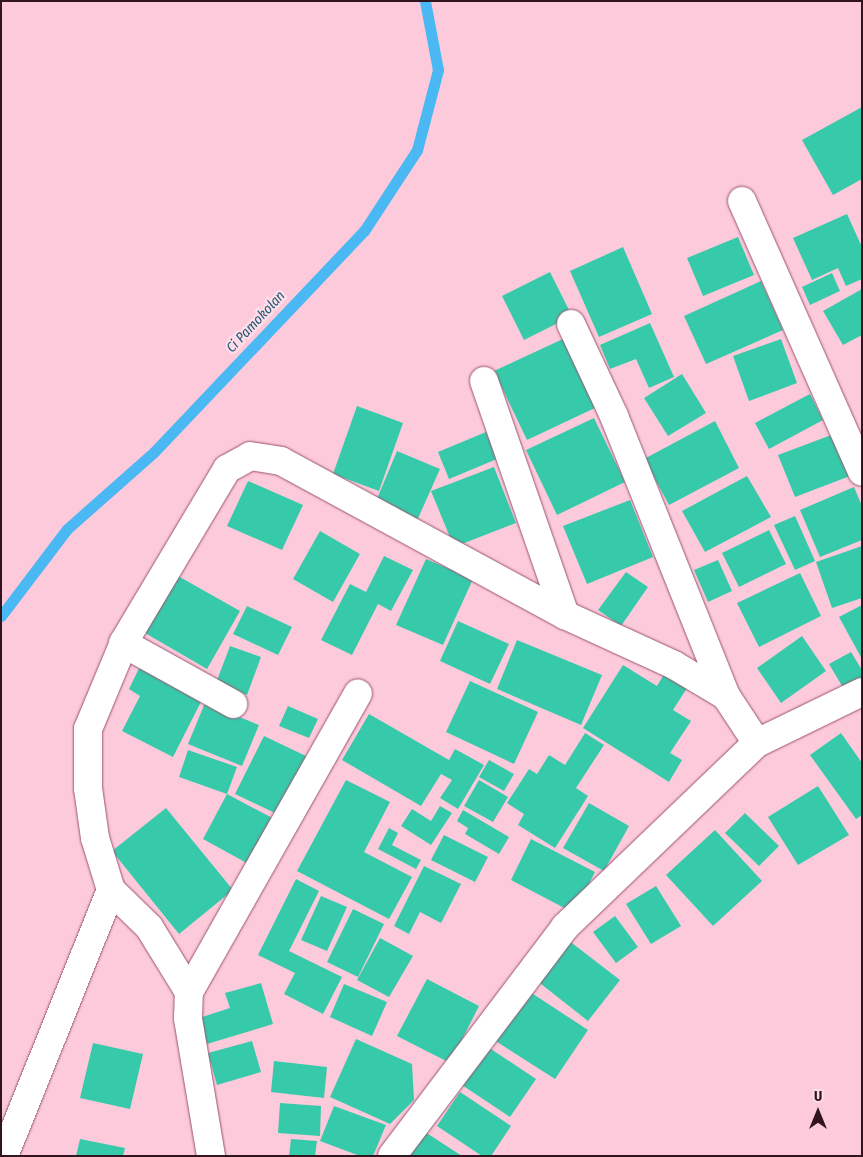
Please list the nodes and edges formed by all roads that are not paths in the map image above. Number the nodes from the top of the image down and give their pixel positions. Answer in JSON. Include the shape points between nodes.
{"nodes":[{"id":1,"x":742,"y":201,"type":"dead end"},
{"id":2,"x":571,"y":324,"type":"dead end"},
{"id":3,"x":484,"y":381,"type":"dead end"},
{"id":4,"x":862,"y":472,"type":"edge"},
{"id":5,"x":565,"y":615,"type":"junction"},
{"id":6,"x":123,"y":643,"type":"junction"},
{"id":7,"x":862,"y":692,"type":"edge"},
{"id":8,"x":358,"y":693,"type":"dead end"},
{"id":9,"x":726,"y":696,"type":"junction"},
{"id":10,"x":233,"y":704,"type":"dead end"},
{"id":11,"x":757,"y":743,"type":"junction"},
{"id":12,"x":111,"y":890,"type":"junction"},
{"id":13,"x":189,"y":992,"type":"junction"},
{"id":14,"x":4,"y":1156,"type":"edge"},
{"id":15,"x":211,"y":1156,"type":"edge"},
{"id":16,"x":392,"y":1156,"type":"edge"}],
"edges":[{"from":1,"to":4,"type":"street"},
{"from":2,"to":9,"type":"street","via":[[614,416]]},
{"from":3,"to":5,"type":"street"},
{"from":5,"to":6,"type":"street","via":[[281,461],[250,456],[227,469]]},
{"from":5,"to":9,"type":"street","via":[[674,665]]},
{"from":6,"to":10,"type":"street"},
{"from":6,"to":12,"type":"street","via":[[88,729],[88,788],[95,838]]},
{"from":7,"to":11,"type":"street"},
{"from":8,"to":13,"type":"street"},
{"from":9,"to":11,"type":"street"},
{"from":11,"to":16,"type":"street","via":[[565,927]]},
{"from":12,"to":13,"type":"street","via":[[149,927]]},
{"from":12,"to":14,"type":"street"},
{"from":13,"to":15,"type":"street","via":[[188,1018]]}]}
